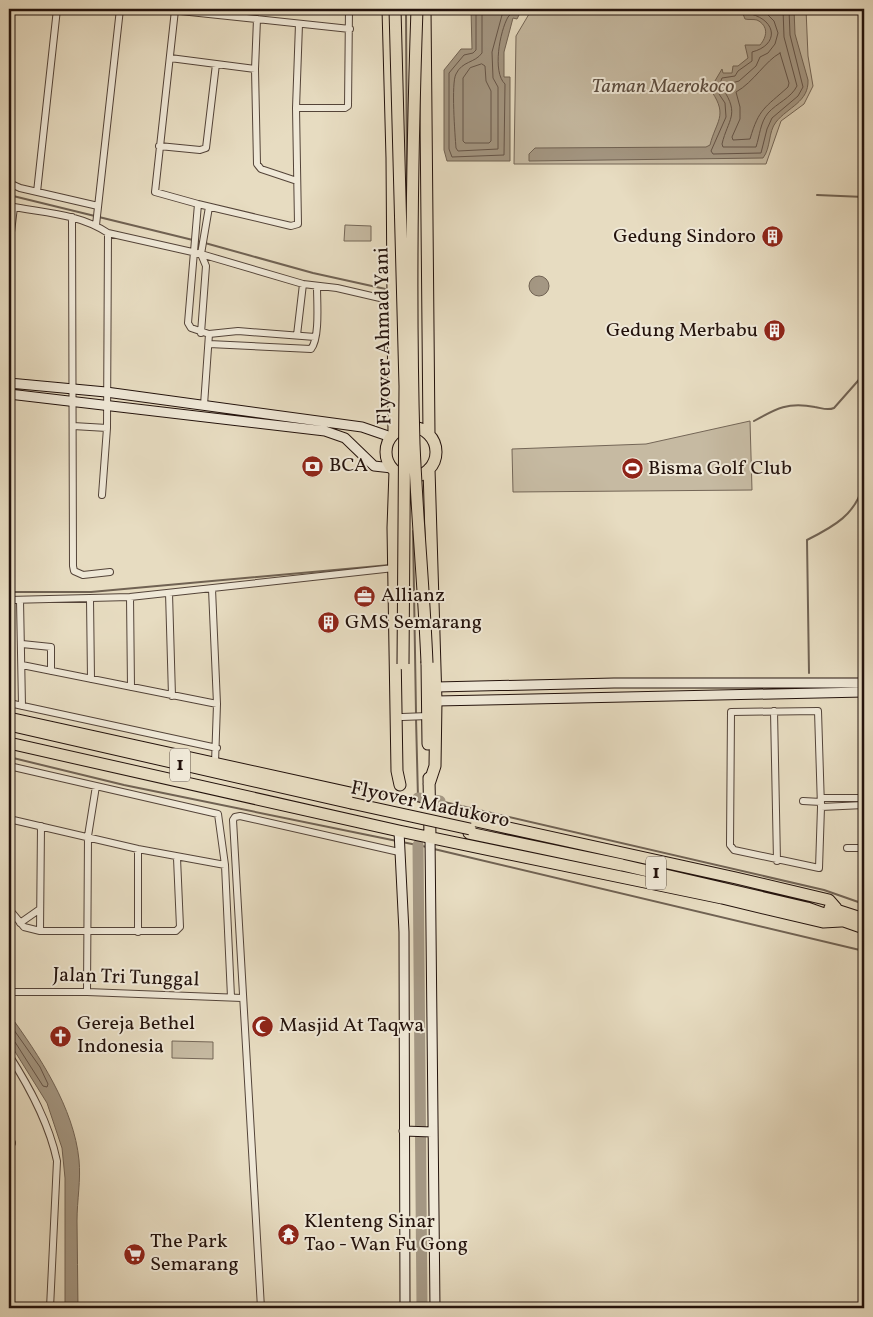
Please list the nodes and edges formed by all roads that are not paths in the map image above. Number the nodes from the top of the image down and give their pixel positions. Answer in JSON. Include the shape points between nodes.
{"nodes":[{"id":1,"x":57,"y":9,"type":"edge"},
{"id":2,"x":120,"y":9,"type":"edge"},
{"id":3,"x":161,"y":9,"type":"edge"},
{"id":4,"x":349,"y":9,"type":"edge"},
{"id":5,"x":388,"y":9,"type":"edge"},
{"id":6,"x":396,"y":9,"type":"edge"},
{"id":7,"x":417,"y":9,"type":"edge"},
{"id":8,"x":426,"y":9,"type":"edge"},
{"id":9,"x":175,"y":10,"type":"junction"},
{"id":10,"x":257,"y":19,"type":"junction"},
{"id":11,"x":299,"y":24,"type":"junction"},
{"id":12,"x":350,"y":29,"type":"junction"},
{"id":13,"x":170,"y":58,"type":"junction"},
{"id":14,"x":216,"y":64,"type":"junction"},
{"id":15,"x":255,"y":68,"type":"junction"},
{"id":16,"x":296,"y":108,"type":"junction"},
{"id":17,"x":159,"y":146,"type":"junction"},
{"id":18,"x":421,"y":175,"type":"junction"},
{"id":19,"x":396,"y":176,"type":"junction"},
{"id":20,"x":297,"y":181,"type":"junction"},
{"id":21,"x":9,"y":183,"type":"edge"},
{"id":22,"x":37,"y":192,"type":"junction"},
{"id":23,"x":198,"y":204,"type":"junction"},
{"id":24,"x":12,"y":206,"type":"edge"},
{"id":25,"x":98,"y":207,"type":"junction"},
{"id":26,"x":209,"y":207,"type":"junction"},
{"id":27,"x":72,"y":217,"type":"junction"},
{"id":28,"x":96,"y":225,"type":"junction"},
{"id":29,"x":108,"y":234,"type":"junction"},
{"id":30,"x":9,"y":249,"type":"edge"},
{"id":31,"x":193,"y":252,"type":"junction"},
{"id":32,"x":201,"y":254,"type":"junction"},
{"id":33,"x":303,"y":284,"type":"junction"},
{"id":34,"x":317,"y":287,"type":"junction"},
{"id":35,"x":395,"y":300,"type":"junction"},
{"id":36,"x":421,"y":303,"type":"junction"},
{"id":37,"x":271,"y":332,"type":"junction"},
{"id":38,"x":201,"y":333,"type":"junction"},
{"id":39,"x":209,"y":334,"type":"junction"},
{"id":40,"x":296,"y":335,"type":"junction"},
{"id":41,"x":315,"y":336,"type":"junction"},
{"id":42,"x":208,"y":344,"type":"junction"},
{"id":43,"x":271,"y":346,"type":"junction"},
{"id":44,"x":13,"y":384,"type":"edge"},
{"id":45,"x":73,"y":389,"type":"junction"},
{"id":46,"x":106,"y":392,"type":"junction"},
{"id":47,"x":12,"y":395,"type":"edge"},
{"id":48,"x":73,"y":401,"type":"junction"},
{"id":49,"x":106,"y":404,"type":"junction"},
{"id":50,"x":204,"y":405,"type":"junction"},
{"id":51,"x":74,"y":426,"type":"junction"},
{"id":52,"x":107,"y":428,"type":"junction"},
{"id":53,"x":396,"y":433,"type":"junction"},
{"id":54,"x":428,"y":434,"type":"junction"},
{"id":55,"x":429,"y":469,"type":"junction"},
{"id":56,"x":396,"y":471,"type":"junction"},
{"id":57,"x":102,"y":495,"type":"dead end"},
{"id":58,"x":394,"y":563,"type":"junction"},
{"id":59,"x":110,"y":572,"type":"dead end"},
{"id":60,"x":212,"y":588,"type":"junction"},
{"id":61,"x":169,"y":593,"type":"junction"},
{"id":62,"x":130,"y":596,"type":"junction"},
{"id":63,"x":90,"y":599,"type":"junction"},
{"id":64,"x":9,"y":600,"type":"edge"},
{"id":65,"x":20,"y":600,"type":"junction"},
{"id":66,"x":22,"y":644,"type":"junction"},
{"id":67,"x":22,"y":665,"type":"junction"},
{"id":68,"x":51,"y":671,"type":"junction"},
{"id":69,"x":92,"y":679,"type":"junction"},
{"id":70,"x":864,"y":683,"type":"edge"},
{"id":71,"x":436,"y":686,"type":"junction"},
{"id":72,"x":131,"y":688,"type":"junction"},
{"id":73,"x":864,"y":692,"type":"edge"},
{"id":74,"x":172,"y":696,"type":"junction"},
{"id":75,"x":436,"y":701,"type":"junction"},
{"id":76,"x":9,"y":704,"type":"edge"},
{"id":77,"x":217,"y":704,"type":"junction"},
{"id":78,"x":22,"y":706,"type":"junction"},
{"id":79,"x":774,"y":711,"type":"junction"},
{"id":80,"x":425,"y":716,"type":"junction"},
{"id":81,"x":405,"y":717,"type":"junction"},
{"id":82,"x":9,"y":718,"type":"edge"},
{"id":83,"x":9,"y":726,"type":"edge"},
{"id":84,"x":9,"y":732,"type":"edge"},
{"id":85,"x":9,"y":744,"type":"edge"},
{"id":86,"x":217,"y":748,"type":"junction"},
{"id":87,"x":215,"y":763,"type":"junction"},
{"id":88,"x":9,"y":766,"type":"edge"},
{"id":89,"x":400,"y":785,"type":"junction"},
{"id":90,"x":96,"y":786,"type":"junction"},
{"id":91,"x":429,"y":786,"type":"junction"},
{"id":92,"x":864,"y":798,"type":"edge"},
{"id":93,"x":803,"y":801,"type":"dead end"},
{"id":94,"x":821,"y":802,"type":"junction"},
{"id":95,"x":400,"y":804,"type":"junction"},
{"id":96,"x":350,"y":805,"type":"junction"},
{"id":97,"x":864,"y":805,"type":"edge"},
{"id":98,"x":430,"y":810,"type":"junction"},
{"id":99,"x":9,"y":819,"type":"edge"},
{"id":100,"x":40,"y":826,"type":"junction"},
{"id":101,"x":470,"y":831,"type":"junction"},
{"id":102,"x":399,"y":835,"type":"junction"},
{"id":103,"x":88,"y":836,"type":"junction"},
{"id":104,"x":430,"y":841,"type":"junction"},
{"id":105,"x":847,"y":848,"type":"dead end"},
{"id":106,"x":864,"y":848,"type":"edge"},
{"id":107,"x":138,"y":850,"type":"junction"},
{"id":108,"x":399,"y":851,"type":"junction"},
{"id":109,"x":177,"y":858,"type":"junction"},
{"id":110,"x":777,"y":861,"type":"junction"},
{"id":111,"x":225,"y":865,"type":"junction"},
{"id":112,"x":836,"y":908,"type":"junction"},
{"id":113,"x":9,"y":909,"type":"edge"},
{"id":114,"x":40,"y":909,"type":"junction"},
{"id":115,"x":864,"y":919,"type":"edge"},
{"id":116,"x":841,"y":921,"type":"junction"},
{"id":117,"x":20,"y":923,"type":"junction"},
{"id":118,"x":864,"y":928,"type":"edge"},
{"id":119,"x":40,"y":931,"type":"junction"},
{"id":120,"x":87,"y":931,"type":"junction"},
{"id":121,"x":138,"y":932,"type":"junction"},
{"id":122,"x":9,"y":992,"type":"edge"},
{"id":123,"x":86,"y":992,"type":"junction"},
{"id":124,"x":231,"y":997,"type":"junction"},
{"id":125,"x":242,"y":998,"type":"junction"},
{"id":126,"x":9,"y":1055,"type":"edge"},
{"id":127,"x":407,"y":1131,"type":"junction"},
{"id":128,"x":430,"y":1132,"type":"junction"},
{"id":129,"x":9,"y":1307,"type":"edge"},
{"id":130,"x":50,"y":1308,"type":"edge"},
{"id":131,"x":261,"y":1308,"type":"edge"},
{"id":132,"x":405,"y":1308,"type":"edge"},
{"id":133,"x":435,"y":1308,"type":"edge"}],
"edges":[{"from":1,"to":22,"type":"street"},
{"from":2,"to":25,"type":"street"},
{"from":3,"to":9,"type":"street"},
{"from":4,"to":12,"type":"street"},
{"from":5,"to":19,"type":"highway"},
{"from":6,"to":81,"type":"highway","name":"Flyover Ahmad Yani","bridge":true,"via":[[404,386]]},
{"from":7,"to":80,"type":"highway","name":"Flyover Ahmad Yani","bridge":true,"via":[[411,176],[412,313],[417,514],[427,664]]},
{"from":8,"to":18,"type":"highway"},
{"from":9,"to":10,"type":"street"},
{"from":9,"to":13,"type":"street"},
{"from":10,"to":11,"type":"street"},
{"from":10,"to":15,"type":"street"},
{"from":11,"to":12,"type":"street"},
{"from":11,"to":16,"type":"street"},
{"from":12,"to":16,"type":"street","via":[[348,106]]},
{"from":13,"to":14,"type":"street"},
{"from":13,"to":17,"type":"street"},
{"from":14,"to":15,"type":"street"},
{"from":14,"to":17,"type":"street","via":[[206,148]]},
{"from":15,"to":20,"type":"street","via":[[258,166]]},
{"from":16,"to":20,"type":"street"},
{"from":17,"to":23,"type":"street","via":[[155,192]]},
{"from":18,"to":19,"type":"highway","bridge":true},
{"from":18,"to":36,"type":"highway"},
{"from":19,"to":35,"type":"highway"},
{"from":20,"to":26,"type":"street","via":[[298,224],[295,226]]},
{"from":21,"to":22,"type":"street"},
{"from":22,"to":25,"type":"street"},
{"from":23,"to":26,"type":"street"},
{"from":23,"to":31,"type":"street"},
{"from":24,"to":27,"type":"street"},
{"from":24,"to":30,"type":"street"},
{"from":25,"to":28,"type":"street"},
{"from":26,"to":32,"type":"street"},
{"from":27,"to":28,"type":"street"},
{"from":27,"to":45,"type":"street"},
{"from":28,"to":29,"type":"street"},
{"from":29,"to":31,"type":"street"},
{"from":29,"to":46,"type":"street"},
{"from":31,"to":32,"type":"street"},
{"from":31,"to":38,"type":"street","via":[[188,324],[192,330]]},
{"from":32,"to":33,"type":"street"},
{"from":32,"to":38,"type":"street","via":[[206,266]]},
{"from":33,"to":34,"type":"street"},
{"from":33,"to":40,"type":"street"},
{"from":34,"to":35,"type":"street"},
{"from":34,"to":41,"type":"street"},
{"from":35,"to":36,"type":"highway","bridge":true},
{"from":35,"to":53,"type":"highway"},
{"from":36,"to":54,"type":"highway"},
{"from":37,"to":39,"type":"street"},
{"from":37,"to":40,"type":"street"},
{"from":37,"to":43,"type":"street"},
{"from":38,"to":39,"type":"street"},
{"from":39,"to":42,"type":"street"},
{"from":40,"to":41,"type":"street"},
{"from":41,"to":43,"type":"street","via":[[311,349]]},
{"from":42,"to":43,"type":"street"},
{"from":42,"to":50,"type":"street"},
{"from":44,"to":45,"type":"street"},
{"from":44,"to":47,"type":"street"},
{"from":45,"to":46,"type":"street"},
{"from":45,"to":48,"type":"street"},
{"from":46,"to":49,"type":"street"},
{"from":46,"to":50,"type":"street"},
{"from":47,"to":48,"type":"street"},
{"from":48,"to":49,"type":"street"},
{"from":48,"to":51,"type":"street"},
{"from":49,"to":52,"type":"street"},
{"from":49,"to":56,"type":"street","via":[[336,433],[374,466]]},
{"from":50,"to":53,"type":"street"},
{"from":51,"to":52,"type":"street"},
{"from":51,"to":59,"type":"street","via":[[74,568],[83,576]]},
{"from":52,"to":57,"type":"street"},
{"from":53,"to":54,"type":"highway","bridge":true,"via":[[417,428]]},
{"from":53,"to":56,"type":"highway","via":[[386,453]]},
{"from":54,"to":55,"type":"highway","via":[[436,453]]},
{"from":55,"to":56,"type":"highway","bridge":true,"via":[[416,476]]},
{"from":55,"to":71,"type":"highway"},
{"from":56,"to":58,"type":"highway"},
{"from":58,"to":60,"type":"street"},
{"from":58,"to":89,"type":"highway","via":[[397,771]]},
{"from":60,"to":61,"type":"street"},
{"from":60,"to":77,"type":"street"},
{"from":61,"to":62,"type":"street"},
{"from":61,"to":74,"type":"street"},
{"from":62,"to":63,"type":"street"},
{"from":62,"to":72,"type":"street"},
{"from":63,"to":65,"type":"street"},
{"from":63,"to":69,"type":"street"},
{"from":64,"to":65,"type":"street"},
{"from":65,"to":66,"type":"street"},
{"from":66,"to":67,"type":"street"},
{"from":66,"to":68,"type":"street","via":[[51,646]]},
{"from":67,"to":68,"type":"street"},
{"from":67,"to":78,"type":"street"},
{"from":68,"to":69,"type":"street"},
{"from":69,"to":72,"type":"street"},
{"from":70,"to":71,"type":"street"},
{"from":71,"to":75,"type":"highway"},
{"from":72,"to":74,"type":"street"},
{"from":73,"to":75,"type":"street"},
{"from":74,"to":77,"type":"street"},
{"from":75,"to":91,"type":"highway","via":[[435,766]]},
{"from":76,"to":78,"type":"street"},
{"from":77,"to":86,"type":"street"},
{"from":78,"to":86,"type":"street"},
{"from":79,"to":94,"type":"street","via":[[818,712]]},
{"from":79,"to":110,"type":"street"},
{"from":79,"to":110,"type":"street","via":[[730,713],[730,845],[736,851]]},
{"from":80,"to":81,"type":"street"},
{"from":80,"to":91,"type":"highway","name":"Flyover Ahmad Yani"},
{"from":81,"to":89,"type":"highway","name":"Flyover Ahmad Yani"},
{"from":82,"to":87,"type":"highway"},
{"from":83,"to":96,"type":"highway","name":"Flyover Madukoro","number":"1"},
{"from":84,"to":96,"type":"highway","name":"Flyover Madukoro","number":"1"},
{"from":85,"to":102,"type":"highway"},
{"from":86,"to":87,"type":"street"},
{"from":87,"to":95,"type":"highway"},
{"from":88,"to":90,"type":"street"},
{"from":89,"to":95,"type":"highway"},
{"from":90,"to":103,"type":"street"},
{"from":90,"to":111,"type":"street","via":[[218,814]]},
{"from":91,"to":98,"type":"highway"},
{"from":92,"to":94,"type":"street"},
{"from":93,"to":94,"type":"street"},
{"from":94,"to":97,"type":"street"},
{"from":94,"to":110,"type":"street","via":[[819,868]]},
{"from":95,"to":98,"type":"highway"},
{"from":95,"to":102,"type":"highway"},
{"from":96,"to":101,"type":"highway","name":"Flyover Madukoro","number":"1","bridge":true},
{"from":98,"to":104,"type":"highway"},
{"from":98,"to":112,"type":"highway","via":[[829,900]]},
{"from":99,"to":100,"type":"street"},
{"from":100,"to":103,"type":"street"},
{"from":100,"to":114,"type":"street"},
{"from":101,"to":112,"type":"highway","name":"Flyover Madukoro","number":"1"},
{"from":101,"to":116,"type":"highway","name":"Flyover Madukoro","number":"1","via":[[787,904]]},
{"from":102,"to":104,"type":"highway"},
{"from":102,"to":108,"type":"street"},
{"from":103,"to":107,"type":"street"},
{"from":103,"to":120,"type":"street"},
{"from":104,"to":116,"type":"highway","via":[[722,898],[823,922]]},
{"from":104,"to":128,"type":"street"},
{"from":105,"to":106,"type":"street"},
{"from":107,"to":109,"type":"street"},
{"from":107,"to":121,"type":"street"},
{"from":108,"to":125,"type":"street","via":[[234,817]]},
{"from":108,"to":127,"type":"street","via":[[404,932]]},
{"from":109,"to":111,"type":"street"},
{"from":109,"to":121,"type":"street","via":[[179,930]]},
{"from":111,"to":124,"type":"street"},
{"from":112,"to":115,"type":"highway","number":"1"},
{"from":113,"to":117,"type":"street"},
{"from":114,"to":117,"type":"street"},
{"from":114,"to":119,"type":"street"},
{"from":116,"to":118,"type":"highway","number":"1"},
{"from":117,"to":119,"type":"street"},
{"from":119,"to":120,"type":"street"},
{"from":120,"to":121,"type":"street"},
{"from":120,"to":123,"type":"street"},
{"from":122,"to":123,"type":"street","name":"Jalan Tri Tunggal"},
{"from":123,"to":124,"type":"street","name":"Jalan Tri Tunggal"},
{"from":124,"to":125,"type":"street","name":"Jalan Tri Tunggal"},
{"from":125,"to":131,"type":"street"},
{"from":126,"to":130,"type":"street","via":[[42,1112],[53,1139],[57,1161]]},
{"from":127,"to":128,"type":"street"},
{"from":127,"to":132,"type":"street"},
{"from":128,"to":133,"type":"street"},
{"from":129,"to":130,"type":"street"}]}
